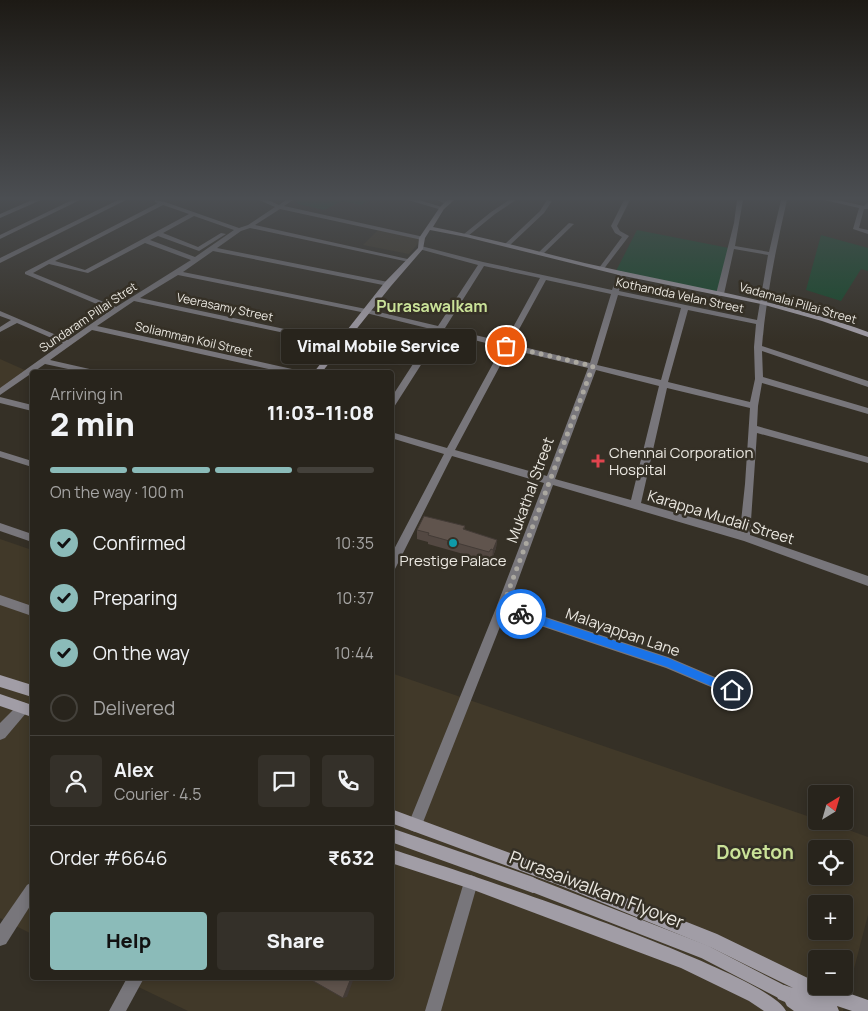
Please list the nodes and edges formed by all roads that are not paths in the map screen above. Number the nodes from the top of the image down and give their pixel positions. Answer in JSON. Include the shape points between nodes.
{"nodes":[{"id":1,"x":28,"y":247,"type":"edge"},
{"id":2,"x":79,"y":247,"type":"edge"},
{"id":3,"x":135,"y":247,"type":"edge"},
{"id":4,"x":163,"y":247,"type":"edge"},
{"id":5,"x":349,"y":247,"type":"edge"},
{"id":6,"x":512,"y":247,"type":"edge"},
{"id":7,"x":547,"y":247,"type":"edge"},
{"id":8,"x":618,"y":247,"type":"edge"},
{"id":9,"x":732,"y":247,"type":"edge"},
{"id":10,"x":738,"y":247,"type":"edge"},
{"id":11,"x":773,"y":247,"type":"edge"},
{"id":12,"x":421,"y":248,"type":"joint"},
{"id":13,"x":212,"y":249,"type":"joint"},
{"id":14,"x":540,"y":254,"type":"junction"},
{"id":15,"x":771,"y":254,"type":"junction"},
{"id":16,"x":197,"y":260,"type":"junction"},
{"id":17,"x":409,"y":260,"type":"junction"},
{"id":18,"x":0,"y":261,"type":"edge"},
{"id":19,"x":49,"y":262,"type":"junction"},
{"id":20,"x":482,"y":264,"type":"junction"},
{"id":21,"x":601,"y":269,"type":"junction"},
{"id":22,"x":178,"y":273,"type":"junction"},
{"id":23,"x":621,"y":274,"type":"junction"},
{"id":24,"x":544,"y":277,"type":"junction"},
{"id":25,"x":388,"y":284,"type":"junction"},
{"id":26,"x":616,"y":293,"type":"junction"},
{"id":27,"x":720,"y":294,"type":"junction"},
{"id":28,"x":133,"y":299,"type":"junction"},
{"id":29,"x":762,"y":302,"type":"junction"},
{"id":30,"x":685,"y":307,"type":"junction"},
{"id":31,"x":117,"y":310,"type":"junction"},
{"id":32,"x":366,"y":312,"type":"junction"},
{"id":33,"x":0,"y":313,"type":"edge"},
{"id":34,"x":15,"y":321,"type":"junction"},
{"id":35,"x":760,"y":323,"type":"junction"},
{"id":36,"x":91,"y":327,"type":"junction"},
{"id":37,"x":0,"y":330,"type":"edge"},
{"id":38,"x":440,"y":330,"type":"junction"},
{"id":39,"x":868,"y":334,"type":"edge"},
{"id":40,"x":69,"y":343,"type":"junction"},
{"id":41,"x":341,"y":343,"type":"junction"},
{"id":42,"x":506,"y":346,"type":"junction"},
{"id":43,"x":758,"y":347,"type":"junction"},
{"id":44,"x":43,"y":361,"type":"junction"},
{"id":45,"x":593,"y":366,"type":"junction"},
{"id":46,"x":30,"y":370,"type":"edge"},
{"id":47,"x":31,"y":370,"type":"edge"},
{"id":48,"x":83,"y":370,"type":"edge"},
{"id":49,"x":283,"y":370,"type":"edge"},
{"id":50,"x":320,"y":370,"type":"edge"},
{"id":51,"x":759,"y":379,"type":"junction"},
{"id":52,"x":664,"y":383,"type":"junction"},
{"id":53,"x":868,"y":384,"type":"edge"},
{"id":54,"x":0,"y":392,"type":"edge"},
{"id":55,"x":394,"y":399,"type":"edge"},
{"id":56,"x":0,"y":400,"type":"edge"},
{"id":57,"x":754,"y":406,"type":"junction"},
{"id":58,"x":30,"y":408,"type":"edge"},
{"id":59,"x":868,"y":411,"type":"edge"},
{"id":60,"x":752,"y":428,"type":"junction"},
{"id":61,"x":394,"y":436,"type":"edge"},
{"id":62,"x":449,"y":452,"type":"junction"},
{"id":63,"x":0,"y":454,"type":"edge"},
{"id":64,"x":868,"y":460,"type":"edge"},
{"id":65,"x":30,"y":463,"type":"edge"},
{"id":66,"x":549,"y":480,"type":"junction"},
{"id":67,"x":634,"y":506,"type":"junction"},
{"id":68,"x":0,"y":527,"type":"edge"},
{"id":69,"x":30,"y":537,"type":"edge"},
{"id":70,"x":745,"y":537,"type":"junction"},
{"id":71,"x":394,"y":542,"type":"edge"},
{"id":72,"x":402,"y":545,"type":"junction"},
{"id":73,"x":394,"y":560,"type":"edge"},
{"id":74,"x":868,"y":581,"type":"edge"},
{"id":75,"x":0,"y":600,"type":"edge"},
{"id":76,"x":502,"y":608,"type":"junction"},
{"id":77,"x":30,"y":610,"type":"edge"},
{"id":78,"x":0,"y":681,"type":"edge"},
{"id":79,"x":30,"y":690,"type":"edge"},
{"id":80,"x":732,"y":690,"type":"dead end"},
{"id":81,"x":0,"y":700,"type":"edge"},
{"id":82,"x":28,"y":709,"type":"edge"},
{"id":83,"x":0,"y":733,"type":"edge"},
{"id":84,"x":394,"y":817,"type":"edge"},
{"id":85,"x":415,"y":825,"type":"junction"},
{"id":86,"x":394,"y":836,"type":"edge"},
{"id":87,"x":394,"y":857,"type":"edge"},
{"id":88,"x":471,"y":882,"type":"junction"},
{"id":89,"x":30,"y":893,"type":"edge"},
{"id":90,"x":0,"y":938,"type":"edge"},
{"id":91,"x":135,"y":980,"type":"edge"},
{"id":92,"x":784,"y":993,"type":"junction"},
{"id":93,"x":868,"y":1008,"type":"edge"},
{"id":94,"x":117,"y":1011,"type":"edge"},
{"id":95,"x":433,"y":1011,"type":"edge"},
{"id":96,"x":778,"y":1011,"type":"edge"},
{"id":97,"x":807,"y":1011,"type":"edge"},
{"id":98,"x":832,"y":1011,"type":"edge"}],
"edges":[{"from":1,"to":18,"type":"street"},
{"from":2,"to":19,"type":"street"},
{"from":3,"to":19,"type":"street","via":[[86,272]]},
{"from":4,"to":16,"type":"street"},
{"from":5,"to":17,"type":"street"},
{"from":6,"to":14,"type":"street","name":"Vadamalai Pillai Street"},
{"from":7,"to":14,"type":"street"},
{"from":8,"to":21,"type":"street"},
{"from":9,"to":27,"type":"street"},
{"from":10,"to":15,"type":"street"},
{"from":11,"to":15,"type":"street"},
{"from":12,"to":17,"type":"street"},
{"from":12,"to":20,"type":"street","name":"Kothandda Velan Street"},
{"from":13,"to":16,"type":"street","name":"Sundaram Pillai Stret"},
{"from":13,"to":25,"type":"street"},
{"from":14,"to":21,"type":"street","name":"Vadamalai Pillai Street"},
{"from":15,"to":29,"type":"street"},
{"from":16,"to":22,"type":"street","name":"Sundaram Pillai Stret"},
{"from":17,"to":25,"type":"street"},
{"from":19,"to":31,"type":"street","via":[[28,273]]},
{"from":20,"to":24,"type":"street","name":"Kothandda Velan Street"},
{"from":20,"to":38,"type":"street"},
{"from":21,"to":23,"type":"street","name":"Vadamalai Pillai Street"},
{"from":22,"to":28,"type":"street","name":"Sundaram Pillai Stret"},
{"from":22,"to":32,"type":"street"},
{"from":23,"to":26,"type":"street","name":"Mukathal Street"},
{"from":23,"to":27,"type":"street","name":"Vadamalai Pillai Street"},
{"from":24,"to":26,"type":"street","name":"Kothandda Velan Street"},
{"from":24,"to":42,"type":"street"},
{"from":25,"to":32,"type":"street"},
{"from":26,"to":30,"type":"street","name":"Kothandda Velan Street"},
{"from":26,"to":45,"type":"street","name":"Mukathal Street"},
{"from":27,"to":29,"type":"street","name":"Vadamalai Pillai Street"},
{"from":28,"to":31,"type":"street","name":"Sundaram Pillai Stret"},
{"from":28,"to":41,"type":"street","name":"Veerasamy Street"},
{"from":29,"to":35,"type":"street"},
{"from":29,"to":39,"type":"street","name":"Vadamalai Pillai Street"},
{"from":30,"to":35,"type":"street","name":"Kothandda Velan Street"},
{"from":30,"to":52,"type":"street"},
{"from":31,"to":36,"type":"street","name":"Sundaram Pillai Stret"},
{"from":32,"to":38,"type":"street"},
{"from":32,"to":41,"type":"street"},
{"from":33,"to":34,"type":"street"},
{"from":34,"to":37,"type":"street"},
{"from":34,"to":40,"type":"street"},
{"from":35,"to":43,"type":"street"},
{"from":36,"to":40,"type":"street","name":"Sundaram Pillai Stret"},
{"from":36,"to":49,"type":"street","name":"Soliamman Koil Street"},
{"from":38,"to":42,"type":"street"},
{"from":38,"to":55,"type":"street"},
{"from":40,"to":44,"type":"street","name":"Sundaram Pillai Stret"},
{"from":41,"to":50,"type":"street"},
{"from":42,"to":45,"type":"street"},
{"from":42,"to":62,"type":"street"},
{"from":43,"to":51,"type":"street"},
{"from":43,"to":53,"type":"street"},
{"from":44,"to":47,"type":"street","name":"Sundaram Pillai Stret"},
{"from":44,"to":48,"type":"street"},
{"from":45,"to":52,"type":"street"},
{"from":45,"to":66,"type":"street","name":"Mukathal Street"},
{"from":46,"to":54,"type":"street","name":"Sundaram Pillai Stret"},
{"from":51,"to":57,"type":"street"},
{"from":51,"to":59,"type":"street"},
{"from":52,"to":57,"type":"street"},
{"from":52,"to":67,"type":"street"},
{"from":56,"to":58,"type":"street"},
{"from":57,"to":60,"type":"street"},
{"from":60,"to":64,"type":"street"},
{"from":60,"to":70,"type":"street"},
{"from":61,"to":62,"type":"street","name":"Karappa Mudali Street"},
{"from":62,"to":66,"type":"street","name":"Karappa Mudali Street"},
{"from":62,"to":72,"type":"street"},
{"from":63,"to":65,"type":"street"},
{"from":66,"to":67,"type":"street","name":"Karappa Mudali Street"},
{"from":66,"to":76,"type":"street","name":"Mukathal Street"},
{"from":67,"to":70,"type":"street","name":"Karappa Mudali Street"},
{"from":68,"to":69,"type":"street"},
{"from":70,"to":74,"type":"street","name":"Karappa Mudali Street"},
{"from":71,"to":72,"type":"street"},
{"from":72,"to":73,"type":"street"},
{"from":75,"to":77,"type":"street"},
{"from":76,"to":80,"type":"street","name":"Malayappan Lane","via":[[668,663]]},
{"from":76,"to":85,"type":"street","name":"Mukathal Street"},
{"from":78,"to":79,"type":"street"},
{"from":81,"to":82,"type":"street"},
{"from":82,"to":83,"type":"street"},
{"from":84,"to":85,"type":"street"},
{"from":85,"to":93,"type":"street","via":[[717,942],[812,989]]},
{"from":86,"to":92,"type":"street","name":"Purasaiwalkam Flyover","bridge":true,"via":[[534,885],[705,952]]},
{"from":87,"to":88,"type":"street"},
{"from":88,"to":95,"type":"street"},
{"from":88,"to":96,"type":"street","via":[[685,961],[755,995]]},
{"from":89,"to":90,"type":"street"},
{"from":91,"to":94,"type":"street"},
{"from":92,"to":97,"type":"street","name":"Purasaiwalkam Flyover"},
{"from":92,"to":98,"type":"street","name":"Purasaiwalkam Flyover"}]}
